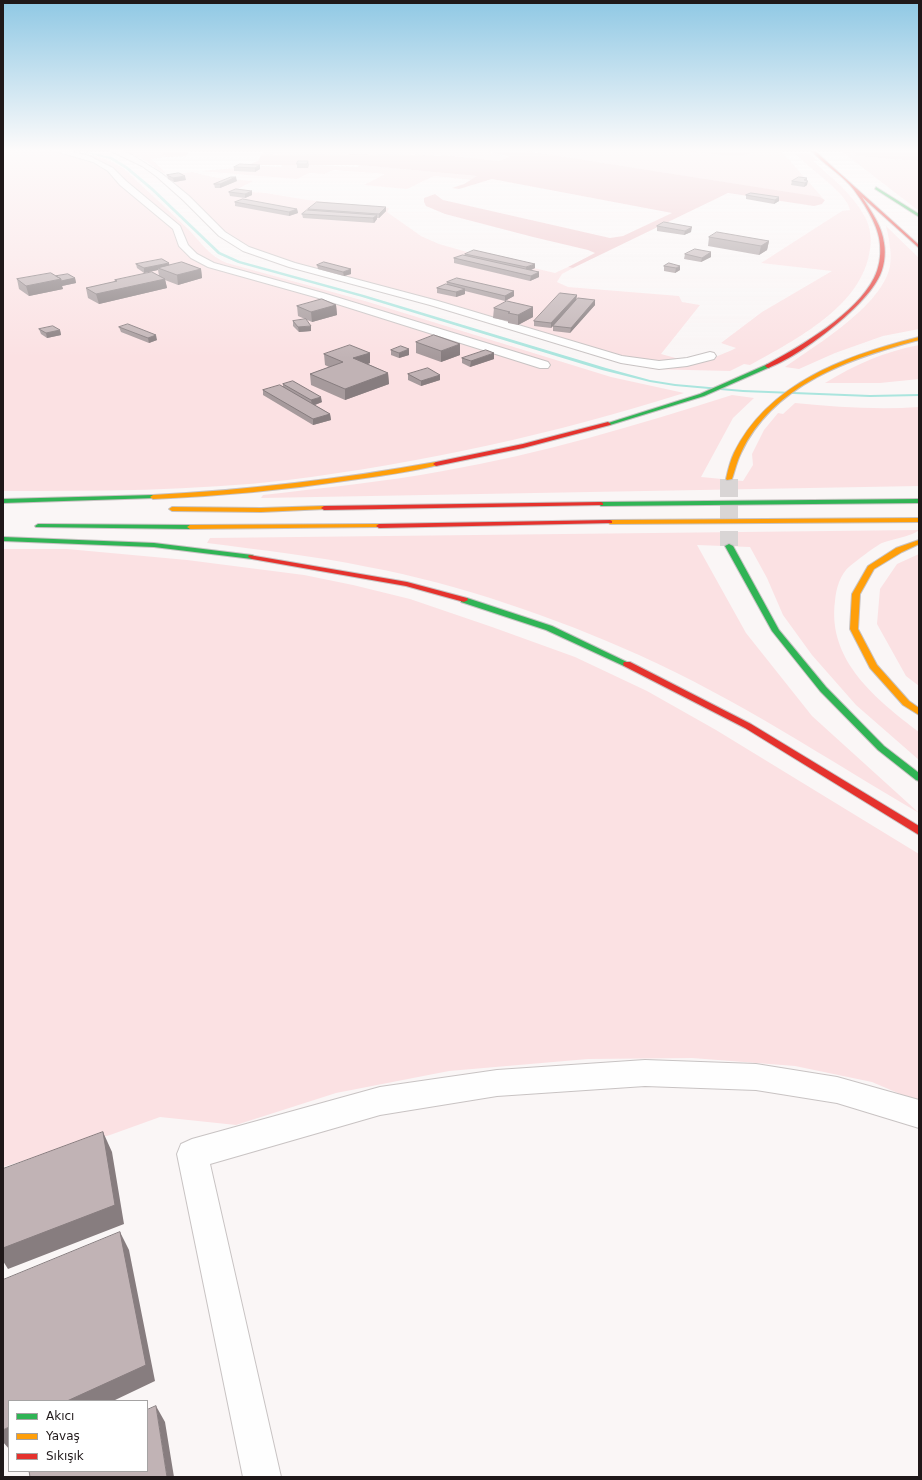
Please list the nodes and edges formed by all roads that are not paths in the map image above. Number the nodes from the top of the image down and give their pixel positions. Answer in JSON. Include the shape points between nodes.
{"nodes":[{"id":1,"x":169,"y":220,"type":"edge"},
{"id":2,"x":208,"y":220,"type":"edge"},
{"id":3,"x":874,"y":220,"type":"edge"},
{"id":4,"x":889,"y":220,"type":"edge"},
{"id":5,"x":919,"y":246,"type":"edge"},
{"id":6,"x":919,"y":338,"type":"edge"},
{"id":7,"x":710,"y":356,"type":"dead end"},
{"id":8,"x":544,"y":365,"type":"dead end"},
{"id":9,"x":729,"y":479,"type":"tunnel mouth"},
{"id":10,"x":3,"y":501,"type":"edge"},
{"id":11,"x":919,"y":501,"type":"edge"},
{"id":12,"x":3,"y":507,"type":"edge"},
{"id":13,"x":89,"y":508,"type":"dead end"},
{"id":14,"x":160,"y":509,"type":"dead end"},
{"id":15,"x":919,"y":520,"type":"edge"},
{"id":16,"x":27,"y":526,"type":"dead end"},
{"id":17,"x":3,"y":539,"type":"edge"},
{"id":18,"x":919,"y":542,"type":"edge"},
{"id":19,"x":729,"y":546,"type":"tunnel mouth"},
{"id":20,"x":919,"y":712,"type":"edge"},
{"id":21,"x":919,"y":778,"type":"edge"},
{"id":22,"x":919,"y":831,"type":"edge"},
{"id":23,"x":919,"y":1114,"type":"edge"},
{"id":24,"x":262,"y":1477,"type":"edge"}],
"edges":[{"from":1,"to":8,"type":"street","via":[[177,228],[184,246],[194,256],[211,265],[319,295]]},
{"from":2,"to":7,"type":"street","via":[[231,241],[265,256],[621,359],[660,365]]},
{"from":3,"to":10,"type":"highway","via":[[882,242],[876,279],[840,319],[816,337],[766,366],[666,407],[529,445],[451,463],[370,476],[221,493]]},
{"from":4,"to":5,"type":"highway"},
{"from":6,"to":9,"type":"highway","via":[[890,344],[829,367],[804,380],[762,414],[739,448]]},
{"from":11,"to":14,"type":"highway","via":[[261,510]]},
{"from":12,"to":13,"type":"highway"},
{"from":15,"to":16,"type":"highway","via":[[270,528]]},
{"from":17,"to":22,"type":"highway","via":[[154,545],[226,553],[407,584],[477,604],[549,628],[652,676],[748,726]]},
{"from":18,"to":20,"type":"highway","via":[[898,550],[871,568],[856,594],[854,629],[873,666],[906,703]]},
{"from":19,"to":21,"type":"highway","via":[[776,631],[818,683],[881,748]]},
{"from":23,"to":24,"type":"street","via":[[837,1090],[756,1077],[645,1073],[497,1083],[380,1101],[192,1154]]}]}
